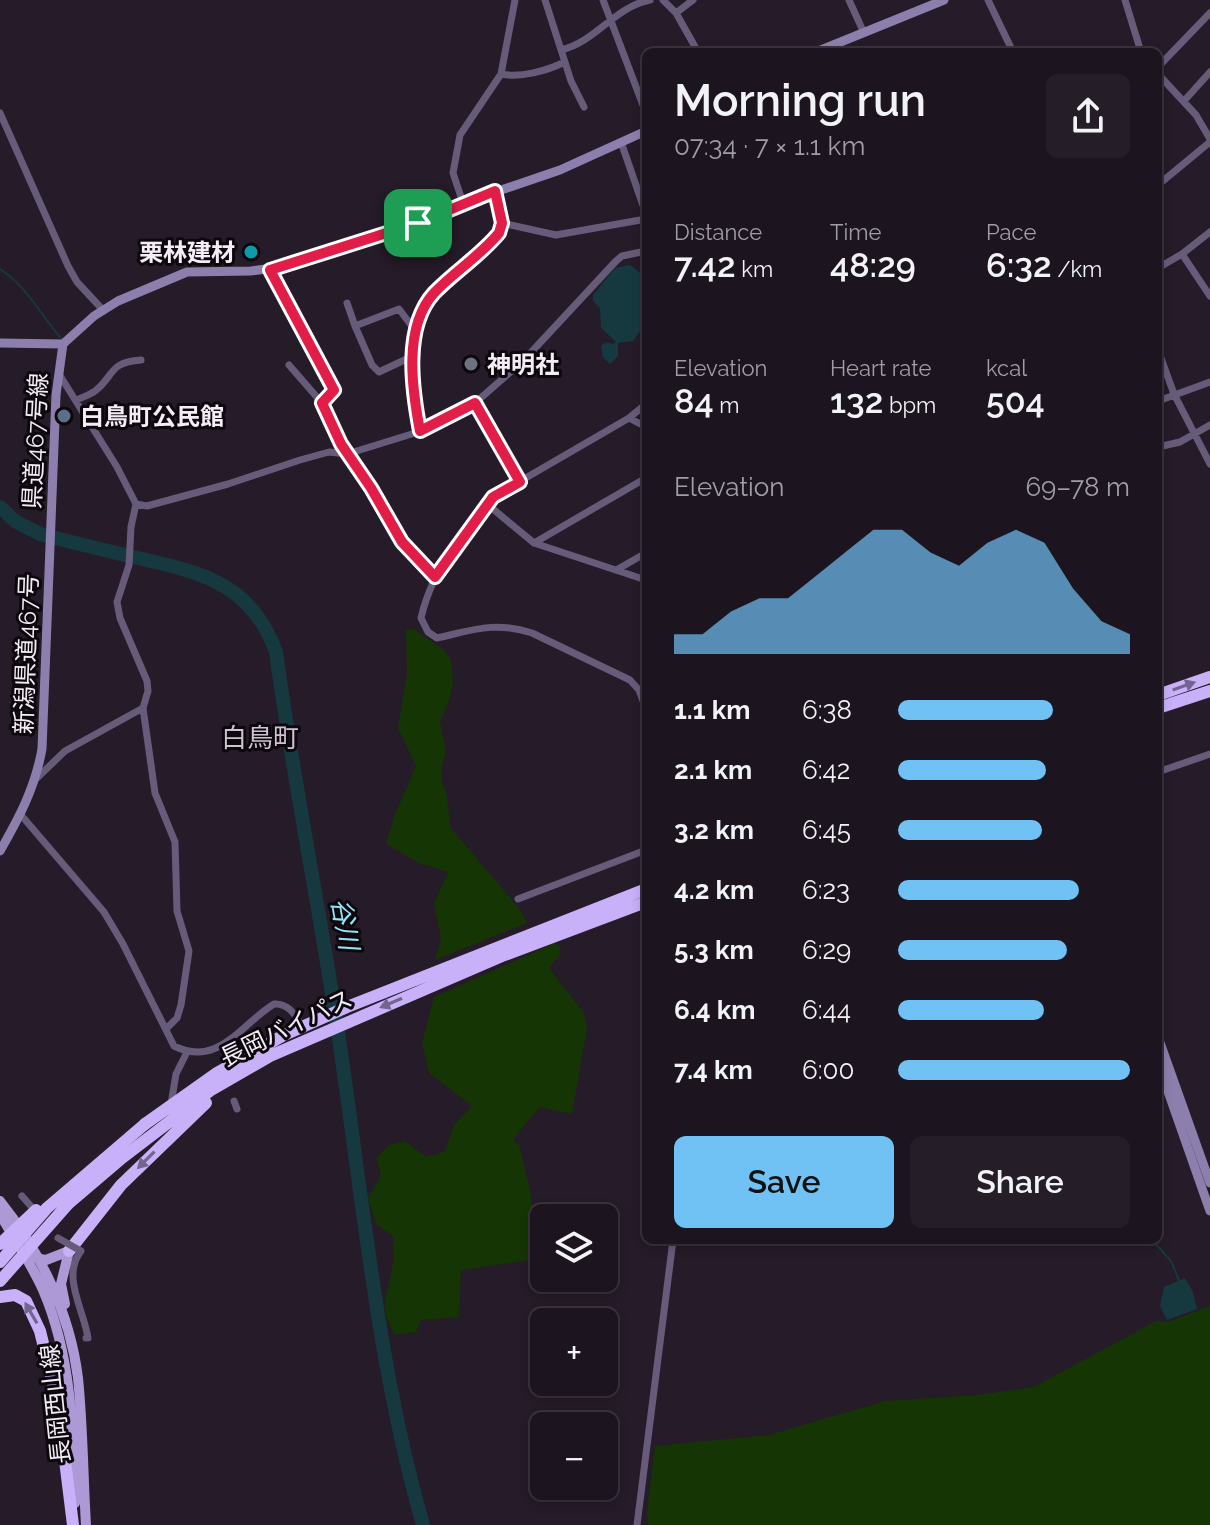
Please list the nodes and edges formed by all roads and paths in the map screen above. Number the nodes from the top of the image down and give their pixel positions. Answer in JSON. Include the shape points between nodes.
{"nodes":[{"id":1,"x":515,"y":0,"type":"edge"},
{"id":2,"x":545,"y":0,"type":"edge"},
{"id":3,"x":603,"y":0,"type":"edge"},
{"id":4,"x":650,"y":0,"type":"edge"},
{"id":5,"x":663,"y":0,"type":"edge"},
{"id":6,"x":693,"y":0,"type":"edge"},
{"id":7,"x":849,"y":0,"type":"edge"},
{"id":8,"x":944,"y":0,"type":"edge"},
{"id":9,"x":988,"y":0,"type":"edge"},
{"id":10,"x":1125,"y":0,"type":"edge"},
{"id":11,"x":676,"y":13,"type":"junction"},
{"id":12,"x":1210,"y":13,"type":"edge"},
{"id":13,"x":611,"y":19,"type":"junction"},
{"id":14,"x":864,"y":33,"type":"junction"},
{"id":15,"x":696,"y":48,"type":"edge"},
{"id":16,"x":826,"y":48,"type":"edge"},
{"id":17,"x":1011,"y":48,"type":"edge"},
{"id":18,"x":1140,"y":48,"type":"edge"},
{"id":19,"x":561,"y":50,"type":"junction"},
{"id":20,"x":565,"y":62,"type":"junction"},
{"id":21,"x":1162,"y":63,"type":"edge"},
{"id":22,"x":1210,"y":72,"type":"edge"},
{"id":23,"x":501,"y":74,"type":"junction"},
{"id":24,"x":1162,"y":78,"type":"edge"},
{"id":25,"x":1184,"y":101,"type":"junction"},
{"id":26,"x":642,"y":102,"type":"edge"},
{"id":27,"x":584,"y":107,"type":"dead end"},
{"id":28,"x":0,"y":113,"type":"edge"},
{"id":29,"x":642,"y":133,"type":"edge"},
{"id":30,"x":1210,"y":140,"type":"edge"},
{"id":31,"x":621,"y":142,"type":"junction"},
{"id":32,"x":1162,"y":182,"type":"edge"},
{"id":33,"x":495,"y":191,"type":"junction"},
{"id":34,"x":463,"y":203,"type":"junction"},
{"id":35,"x":642,"y":204,"type":"edge"},
{"id":36,"x":642,"y":217,"type":"edge"},
{"id":37,"x":502,"y":223,"type":"junction"},
{"id":38,"x":1210,"y":232,"type":"edge"},
{"id":39,"x":642,"y":252,"type":"edge"},
{"id":40,"x":1182,"y":254,"type":"junction"},
{"id":41,"x":1162,"y":266,"type":"edge"},
{"id":42,"x":270,"y":270,"type":"junction"},
{"id":43,"x":1210,"y":296,"type":"edge"},
{"id":44,"x":347,"y":303,"type":"dead end"},
{"id":45,"x":103,"y":310,"type":"junction"},
{"id":46,"x":355,"y":326,"type":"junction"},
{"id":47,"x":414,"y":329,"type":"junction"},
{"id":48,"x":0,"y":343,"type":"edge"},
{"id":49,"x":63,"y":344,"type":"junction"},
{"id":50,"x":413,"y":356,"type":"junction"},
{"id":51,"x":141,"y":360,"type":"dead end"},
{"id":52,"x":1162,"y":361,"type":"edge"},
{"id":53,"x":289,"y":365,"type":"dead end"},
{"id":54,"x":57,"y":372,"type":"junction"},
{"id":55,"x":1210,"y":382,"type":"edge"},
{"id":56,"x":1174,"y":394,"type":"junction"},
{"id":57,"x":1162,"y":399,"type":"edge"},
{"id":58,"x":77,"y":400,"type":"junction"},
{"id":59,"x":322,"y":403,"type":"junction"},
{"id":60,"x":475,"y":403,"type":"junction"},
{"id":61,"x":642,"y":407,"type":"edge"},
{"id":62,"x":629,"y":418,"type":"junction"},
{"id":63,"x":642,"y":425,"type":"edge"},
{"id":64,"x":1210,"y":425,"type":"edge"},
{"id":65,"x":420,"y":431,"type":"junction"},
{"id":66,"x":1193,"y":433,"type":"junction"},
{"id":67,"x":1162,"y":446,"type":"edge"},
{"id":68,"x":347,"y":454,"type":"junction"},
{"id":69,"x":1210,"y":464,"type":"edge"},
{"id":70,"x":642,"y":480,"type":"edge"},
{"id":71,"x":520,"y":482,"type":"junction"},
{"id":72,"x":136,"y":504,"type":"junction"},
{"id":73,"x":487,"y":504,"type":"junction"},
{"id":74,"x":534,"y":543,"type":"junction"},
{"id":75,"x":51,"y":546,"type":"joint"},
{"id":76,"x":642,"y":555,"type":"edge"},
{"id":77,"x":618,"y":569,"type":"junction"},
{"id":78,"x":435,"y":577,"type":"junction"},
{"id":79,"x":642,"y":578,"type":"edge"},
{"id":80,"x":1210,"y":677,"type":"edge"},
{"id":81,"x":1210,"y":691,"type":"edge"},
{"id":82,"x":1162,"y":694,"type":"edge"},
{"id":83,"x":642,"y":698,"type":"edge"},
{"id":84,"x":1162,"y":707,"type":"edge"},
{"id":85,"x":143,"y":708,"type":"junction"},
{"id":86,"x":1210,"y":754,"type":"edge"},
{"id":87,"x":1162,"y":771,"type":"edge"},
{"id":88,"x":37,"y":778,"type":"junction"},
{"id":89,"x":21,"y":815,"type":"junction"},
{"id":90,"x":0,"y":851,"type":"edge"},
{"id":91,"x":642,"y":852,"type":"edge"},
{"id":92,"x":642,"y":891,"type":"edge"},
{"id":93,"x":518,"y":899,"type":"dead end"},
{"id":94,"x":642,"y":904,"type":"edge"},
{"id":95,"x":349,"y":1014,"type":"junction"},
{"id":96,"x":318,"y":1027,"type":"junction"},
{"id":97,"x":166,"y":1029,"type":"junction"},
{"id":98,"x":304,"y":1029,"type":"junction"},
{"id":99,"x":1162,"y":1048,"type":"edge"},
{"id":100,"x":187,"y":1052,"type":"junction"},
{"id":101,"x":1162,"y":1074,"type":"edge"},
{"id":102,"x":171,"y":1106,"type":"junction"},
{"id":103,"x":145,"y":1124,"type":"junction"},
{"id":104,"x":173,"y":1133,"type":"junction"},
{"id":105,"x":1210,"y":1183,"type":"edge"},
{"id":106,"x":22,"y":1196,"type":"dead end"},
{"id":107,"x":0,"y":1201,"type":"edge"},
{"id":108,"x":1210,"y":1211,"type":"edge"},
{"id":109,"x":0,"y":1214,"type":"edge"},
{"id":110,"x":0,"y":1244,"type":"edge"},
{"id":111,"x":672,"y":1244,"type":"edge"},
{"id":112,"x":18,"y":1245,"type":"junction"},
{"id":113,"x":74,"y":1251,"type":"junction"},
{"id":114,"x":38,"y":1259,"type":"junction"},
{"id":115,"x":0,"y":1262,"type":"edge"},
{"id":116,"x":0,"y":1281,"type":"edge"},
{"id":117,"x":0,"y":1297,"type":"edge"},
{"id":118,"x":86,"y":1338,"type":"dead end"},
{"id":119,"x":74,"y":1525,"type":"edge"},
{"id":120,"x":87,"y":1525,"type":"edge"},
{"id":121,"x":637,"y":1525,"type":"edge"}],
"edges":[{"from":1,"to":23,"type":"street"},
{"from":2,"to":19,"type":"street"},
{"from":3,"to":13,"type":"street"},
{"from":4,"to":13,"type":"street","via":[[622,9]]},
{"from":5,"to":11,"type":"street"},
{"from":6,"to":11,"type":"street"},
{"from":7,"to":14,"type":"street"},
{"from":8,"to":14,"type":"main road"},
{"from":9,"to":17,"type":"street"},
{"from":10,"to":18,"type":"street"},
{"from":11,"to":15,"type":"street"},
{"from":12,"to":21,"type":"street"},
{"from":13,"to":19,"type":"street","via":[[590,38]]},
{"from":13,"to":26,"type":"street"},
{"from":14,"to":16,"type":"main road"},
{"from":19,"to":20,"type":"street"},
{"from":20,"to":23,"type":"street","via":[[548,70]]},
{"from":20,"to":27,"type":"street"},
{"from":22,"to":25,"type":"street"},
{"from":23,"to":34,"type":"street","via":[[460,135],[453,173]]},
{"from":24,"to":25,"type":"street"},
{"from":25,"to":30,"type":"street"},
{"from":28,"to":45,"type":"street","via":[[68,266]]},
{"from":29,"to":31,"type":"main road","name":"県道467号線"},
{"from":30,"to":32,"type":"street"},
{"from":31,"to":33,"type":"main road","name":"県道467号線"},
{"from":31,"to":35,"type":"street"},
{"from":33,"to":34,"type":"main road","name":"県道467号線"},
{"from":33,"to":37,"type":"street"},
{"from":34,"to":42,"type":"main road","name":"県道467号線","via":[[418,223]]},
{"from":36,"to":37,"type":"street","via":[[556,235]]},
{"from":37,"to":47,"type":"street","via":[[496,237],[428,301]]},
{"from":38,"to":40,"type":"street"},
{"from":39,"to":60,"type":"street","via":[[616,261],[553,332]]},
{"from":40,"to":41,"type":"street"},
{"from":40,"to":43,"type":"street"},
{"from":42,"to":45,"type":"main road","name":"県道467号線","via":[[187,272]]},
{"from":42,"to":59,"type":"street","via":[[334,390]]},
{"from":44,"to":46,"type":"street"},
{"from":45,"to":49,"type":"main road","name":"県道467号線"},
{"from":46,"to":47,"type":"street","via":[[399,309]]},
{"from":46,"to":50,"type":"street","via":[[379,372]]},
{"from":47,"to":50,"type":"street"},
{"from":48,"to":49,"type":"main road"},
{"from":49,"to":54,"type":"main road","name":"県道467号線"},
{"from":50,"to":65,"type":"street"},
{"from":51,"to":58,"type":"street","via":[[114,368],[96,391]]},
{"from":52,"to":56,"type":"street"},
{"from":53,"to":59,"type":"street"},
{"from":54,"to":58,"type":"street"},
{"from":54,"to":75,"type":"main road","name":"県道467号線"},
{"from":55,"to":56,"type":"street"},
{"from":56,"to":57,"type":"street"},
{"from":56,"to":66,"type":"street"},
{"from":58,"to":72,"type":"street"},
{"from":59,"to":68,"type":"street"},
{"from":60,"to":65,"type":"street"},
{"from":60,"to":71,"type":"street"},
{"from":61,"to":62,"type":"street"},
{"from":62,"to":63,"type":"street"},
{"from":62,"to":71,"type":"street"},
{"from":64,"to":66,"type":"street"},
{"from":65,"to":68,"type":"street"},
{"from":66,"to":67,"type":"street"},
{"from":66,"to":69,"type":"street"},
{"from":68,"to":72,"type":"street","via":[[329,452],[147,506]]},
{"from":68,"to":78,"type":"street","via":[[402,542]]},
{"from":70,"to":74,"type":"street"},
{"from":71,"to":73,"type":"street"},
{"from":72,"to":85,"type":"street","via":[[118,610],[145,673],[148,691]]},
{"from":73,"to":74,"type":"street"},
{"from":73,"to":78,"type":"street"},
{"from":74,"to":77,"type":"street"},
{"from":75,"to":88,"type":"main road","name":"新潟県道467号"},
{"from":76,"to":77,"type":"street"},
{"from":77,"to":79,"type":"street"},
{"from":78,"to":83,"type":"street","via":[[421,618],[437,638],[483,626],[516,628],[630,680]]},
{"from":82,"to":80,"type":"highway","one_way":true},
{"from":81,"to":84,"type":"highway"},
{"from":85,"to":88,"type":"street","via":[[65,751]]},
{"from":85,"to":97,"type":"street","via":[[155,793],[175,842],[177,911],[189,951],[181,1005]]},
{"from":86,"to":87,"type":"street"},
{"from":88,"to":89,"type":"main road","name":"新潟県道467号"},
{"from":89,"to":90,"type":"main road","name":"新潟県道467号"},
{"from":89,"to":97,"type":"street","via":[[104,912]]},
{"from":91,"to":93,"type":"street"},
{"from":92,"to":95,"type":"highway","name":"長岡バイパス"},
{"from":94,"to":95,"type":"highway","name":"長岡バイパス","one_way":true},
{"from":95,"to":96,"type":"highway","name":"長岡バイパス"},
{"from":96,"to":98,"type":"highway","name":"長岡バイパス"},
{"from":96,"to":104,"type":"highway","name":"長岡バイパス","via":[[213,1096]]},
{"from":97,"to":100,"type":"street","via":[[174,1046]]},
{"from":98,"to":100,"type":"street","via":[[288,1007],[274,1004],[217,1050]]},
{"from":98,"to":102,"type":"highway","name":"長岡バイパス","via":[[252,1052]]},
{"from":99,"to":105,"type":"main road"},
{"from":100,"to":102,"type":"street","via":[[176,1074]]},
{"from":101,"to":108,"type":"main road"},
{"from":102,"to":103,"type":"highway","name":"長岡バイパス"},
{"from":102,"to":104,"type":"street"},
{"from":103,"to":110,"type":"highway","bridge":true,"via":[[98,1157]]},
{"from":103,"to":115,"type":"highway","name":"長岡バイパス","bridge":true,"via":[[47,1208]]},
{"from":104,"to":113,"type":"highway","one_way":true,"via":[[121,1185]]},
{"from":104,"to":116,"type":"highway","bridge":true,"via":[[68,1204]]},
{"from":106,"to":113,"type":"street","bridge":true},
{"from":107,"to":114,"type":"main road","name":"長岡西山線"},
{"from":109,"to":112,"type":"main road"},
{"from":111,"to":121,"type":"street"},
{"from":112,"to":114,"type":"main road"},
{"from":112,"to":119,"type":"main road","via":[[43,1290],[64,1357]]},
{"from":113,"to":114,"type":"main road"},
{"from":113,"to":118,"type":"street","via":[[81,1251],[71,1276]]},
{"from":113,"to":120,"type":"main road","via":[[61,1284],[85,1388]]},
{"from":114,"to":120,"type":"main road","name":"長岡西山線","via":[[60,1307],[76,1366]]},
{"from":119,"to":117,"type":"highway","one_way":true,"via":[[58,1404],[40,1331],[26,1301],[15,1295]]}]}
